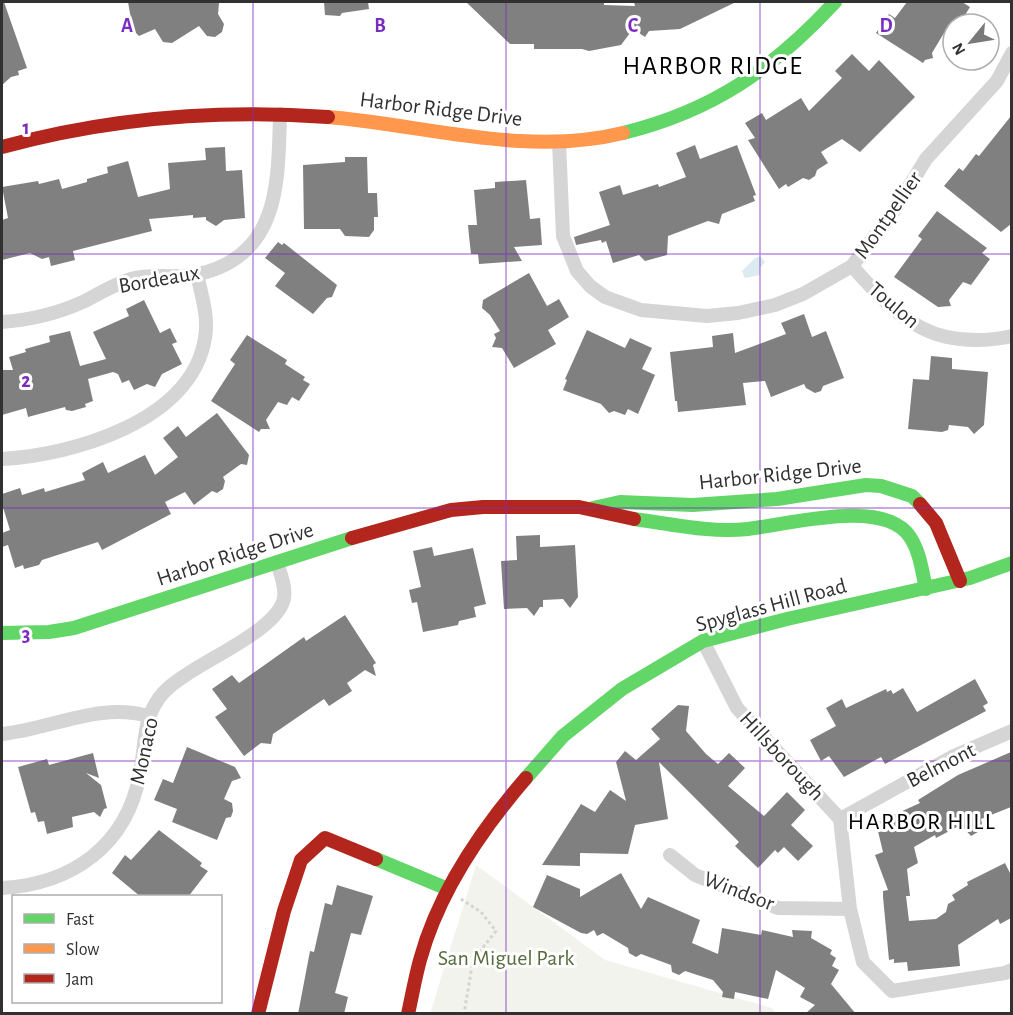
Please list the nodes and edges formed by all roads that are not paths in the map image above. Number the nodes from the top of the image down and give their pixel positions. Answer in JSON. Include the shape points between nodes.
{"nodes":[{"id":1,"x":835,"y":2,"type":"edge"},
{"id":2,"x":1011,"y":53,"type":"edge"},
{"id":3,"x":280,"y":114,"type":"junction"},
{"id":4,"x":559,"y":142,"type":"junction"},
{"id":5,"x":2,"y":147,"type":"edge"},
{"id":6,"x":852,"y":267,"type":"junction"},
{"id":7,"x":197,"y":274,"type":"junction"},
{"id":8,"x":2,"y":322,"type":"edge"},
{"id":9,"x":1011,"y":336,"type":"edge"},
{"id":10,"x":2,"y":459,"type":"edge"},
{"id":11,"x":871,"y":500,"type":"junction"},
{"id":12,"x":589,"y":509,"type":"junction"},
{"id":13,"x":277,"y":562,"type":"junction"},
{"id":14,"x":1011,"y":563,"type":"edge"},
{"id":15,"x":960,"y":581,"type":"junction"},
{"id":16,"x":926,"y":589,"type":"junction"},
{"id":17,"x":2,"y":633,"type":"edge"},
{"id":18,"x":704,"y":641,"type":"junction"},
{"id":19,"x":148,"y":716,"type":"junction"},
{"id":20,"x":1011,"y":731,"type":"edge"},
{"id":21,"x":2,"y":734,"type":"edge"},
{"id":22,"x":840,"y":819,"type":"junction"},
{"id":23,"x":670,"y":855,"type":"dead end"},
{"id":24,"x":2,"y":888,"type":"edge"},
{"id":25,"x":448,"y":889,"type":"junction"},
{"id":26,"x":850,"y":909,"type":"junction"},
{"id":27,"x":1011,"y":970,"type":"edge"},
{"id":28,"x":258,"y":1014,"type":"edge"},
{"id":29,"x":408,"y":1014,"type":"edge"}],
"edges":[{"from":1,"to":4,"type":"street","name":"Harbor Ridge Drive","via":[[786,54],[723,98],[652,127]]},
{"from":2,"to":6,"type":"street","name":"Montpellier","via":[[997,81],[926,159]]},
{"from":3,"to":4,"type":"street","name":"Harbor Ridge Drive"},
{"from":3,"to":5,"type":"street","name":"Harbor Ridge Drive","via":[[129,122]]},
{"from":3,"to":7,"type":"street","name":"Bordeaux","via":[[278,188],[268,218],[242,252]]},
{"from":4,"to":6,"type":"street","name":"Montpellier","via":[[561,222],[568,255],[590,286],[622,305],[707,316],[738,313],[803,294]]},
{"from":6,"to":9,"type":"street","name":"Toulon","via":[[880,298],[918,328],[962,339],[987,341]]},
{"from":7,"to":8,"type":"street","name":"Bordeaux","via":[[130,279],[62,310]]},
{"from":7,"to":10,"type":"street","via":[[206,336],[194,371],[183,386],[143,418],[92,443],[46,455]]},
{"from":11,"to":12,"type":"street","name":"Harbor Ridge Drive","via":[[777,499],[693,506],[620,502]]},
{"from":11,"to":12,"type":"street","name":"Harbor Ridge Drive","via":[[836,515],[721,530],[618,517]]},
{"from":11,"to":15,"type":"street","name":"Harbor Ridge Drive","via":[[895,489],[912,496],[936,523]]},
{"from":11,"to":16,"type":"street","name":"Harbor Ridge Drive","via":[[910,536],[919,555]]},
{"from":12,"to":13,"type":"street","name":"Harbor Ridge Drive","via":[[451,510]]},
{"from":13,"to":17,"type":"street","name":"Harbor Ridge Drive","via":[[74,628]]},
{"from":13,"to":19,"type":"street","name":"Monaco","via":[[285,596],[276,616],[177,681]]},
{"from":14,"to":15,"type":"street","name":"Spyglass Hill Road"},
{"from":15,"to":16,"type":"street","name":"Spyglass Hill Road"},
{"from":16,"to":18,"type":"street","name":"Spyglass Hill Road"},
{"from":18,"to":22,"type":"street","name":"Hillsborough","via":[[737,708]]},
{"from":18,"to":25,"type":"street","name":"Spyglass Hill Road","via":[[622,689],[563,736],[506,801]]},
{"from":19,"to":21,"type":"street","via":[[114,711]]},
{"from":19,"to":24,"type":"street","name":"Monaco","via":[[136,792],[117,831],[87,862],[48,881]]},
{"from":20,"to":22,"type":"street","name":"Belmont","via":[[952,757]]},
{"from":22,"to":26,"type":"street","name":"Hillsborough"},
{"from":23,"to":26,"type":"street","name":"Windsor","via":[[694,875],[778,908]]},
{"from":25,"to":28,"type":"street","via":[[325,838],[301,860]]},
{"from":25,"to":29,"type":"street","name":"Spyglass Hill Road","via":[[420,958]]},
{"from":26,"to":27,"type":"street","name":"Hillsborough","via":[[863,962],[892,991]]}]}
